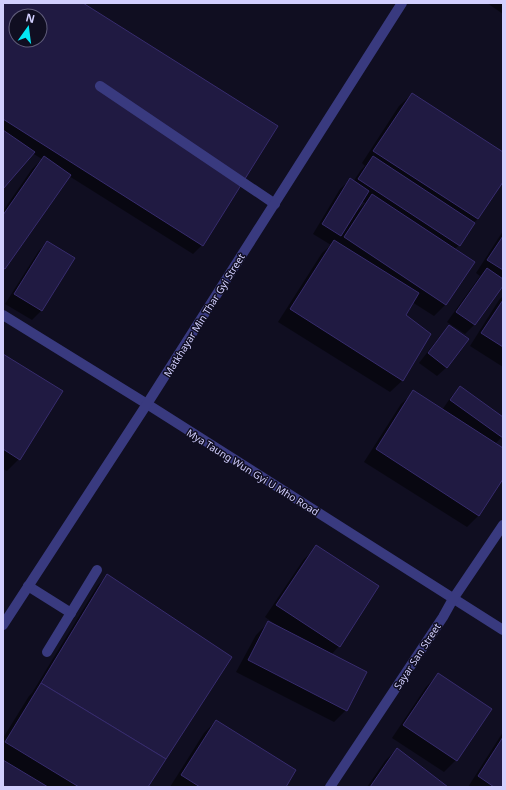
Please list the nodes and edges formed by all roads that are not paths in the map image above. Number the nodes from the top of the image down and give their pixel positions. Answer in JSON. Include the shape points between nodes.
{"nodes":[{"id":1,"x":402,"y":3,"type":"edge"},
{"id":2,"x":100,"y":86,"type":"dead end"},
{"id":3,"x":274,"y":204,"type":"junction"},
{"id":4,"x":3,"y":315,"type":"edge"},
{"id":5,"x":147,"y":404,"type":"junction"},
{"id":6,"x":503,"y":525,"type":"edge"},
{"id":7,"x":97,"y":570,"type":"dead end"},
{"id":8,"x":28,"y":586,"type":"junction"},
{"id":9,"x":453,"y":599,"type":"junction"},
{"id":10,"x":71,"y":613,"type":"junction"},
{"id":11,"x":3,"y":625,"type":"edge"},
{"id":12,"x":503,"y":630,"type":"edge"},
{"id":13,"x":47,"y":652,"type":"dead end"},
{"id":14,"x":330,"y":787,"type":"edge"}],
"edges":[{"from":1,"to":3,"type":"street","name":"Matkhayar Min Thar Gyi Street"},
{"from":2,"to":3,"type":"street"},
{"from":3,"to":5,"type":"street","name":"Matkhayar Min Thar Gyi Street"},
{"from":4,"to":5,"type":"street","name":"Mya Taung Wun Gyi U Mho Road"},
{"from":5,"to":8,"type":"street","name":"Matkhayar Min Thar Gyi Street"},
{"from":5,"to":9,"type":"street","name":"Mya Taung Wun Gyi U Mho Road"},
{"from":6,"to":9,"type":"street","name":"Sayar San Street"},
{"from":7,"to":10,"type":"street"},
{"from":8,"to":10,"type":"street"},
{"from":8,"to":11,"type":"street","name":"Matkhayar Min Thar Gyi Street"},
{"from":9,"to":12,"type":"street","name":"Mya Taung Wun Gyi U Mho Road"},
{"from":9,"to":14,"type":"street","name":"Sayar San Street"},
{"from":10,"to":13,"type":"street"}]}
